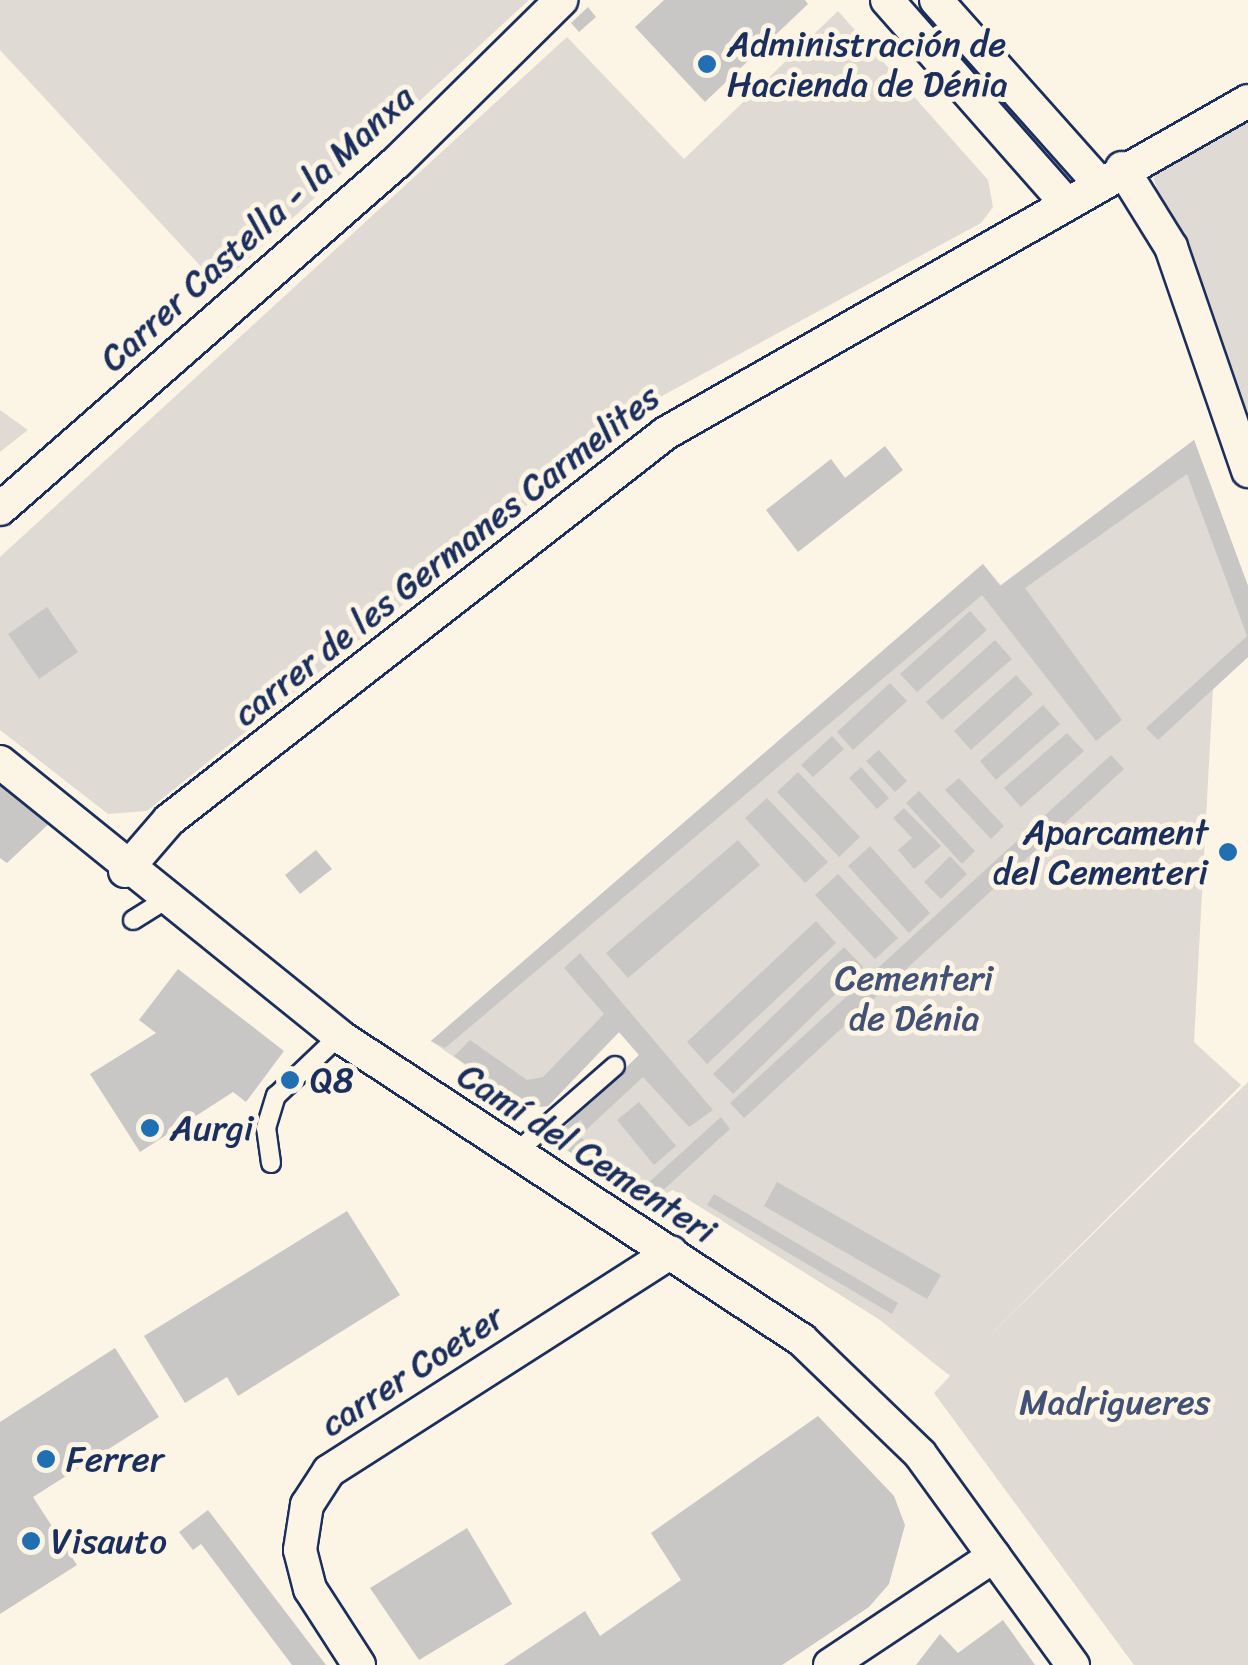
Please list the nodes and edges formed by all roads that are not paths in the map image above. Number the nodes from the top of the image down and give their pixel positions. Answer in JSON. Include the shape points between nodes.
{"nodes":[{"id":1,"x":561,"y":0,"type":"edge"},
{"id":2,"x":888,"y":0,"type":"edge"},
{"id":3,"x":936,"y":0,"type":"edge"},
{"id":4,"x":1248,"y":101,"type":"edge"},
{"id":5,"x":1110,"y":175,"type":"junction"},
{"id":6,"x":1067,"y":204,"type":"junction"},
{"id":7,"x":1248,"y":472,"type":"edge"},
{"id":8,"x":0,"y":510,"type":"edge"},
{"id":9,"x":0,"y":762,"type":"edge"},
{"id":10,"x":125,"y":870,"type":"junction"},
{"id":11,"x":166,"y":899,"type":"junction"},
{"id":12,"x":133,"y":920,"type":"dead end"},
{"id":13,"x":339,"y":1036,"type":"junction"},
{"id":14,"x":615,"y":1066,"type":"dead end"},
{"id":15,"x":513,"y":1155,"type":"junction"},
{"id":16,"x":272,"y":1162,"type":"dead end"},
{"id":17,"x":670,"y":1252,"type":"junction"},
{"id":18,"x":994,"y":1556,"type":"junction"},
{"id":19,"x":359,"y":1665,"type":"edge"},
{"id":20,"x":830,"y":1665,"type":"edge"},
{"id":21,"x":1073,"y":1665,"type":"edge"}],
"edges":[{"from":1,"to":8,"type":"street","name":"Carrer Castella - la Manxa","via":[[397,162]]},
{"from":2,"to":6,"type":"street"},
{"from":3,"to":5,"type":"street"},
{"from":4,"to":5,"type":"street","name":"carrer de les Germanes Carmelites"},
{"from":5,"to":6,"type":"street","name":"carrer de les Germanes Carmelites"},
{"from":5,"to":7,"type":"street","via":[[1171,247]]},
{"from":6,"to":10,"type":"street","name":"carrer de les Germanes Carmelites","via":[[624,462],[170,820]]},
{"from":9,"to":10,"type":"street","name":"Camí del Cementeri"},
{"from":10,"to":11,"type":"street","name":"Camí del Cementeri"},
{"from":11,"to":12,"type":"lane"},
{"from":11,"to":13,"type":"street","name":"Camí del Cementeri"},
{"from":13,"to":15,"type":"street","name":"Camí del Cementeri"},
{"from":13,"to":16,"type":"lane","via":[[276,1096],[266,1128]]},
{"from":14,"to":15,"type":"lane"},
{"from":15,"to":17,"type":"street","name":"Camí del Cementeri"},
{"from":17,"to":18,"type":"street","name":"Camí del Cementeri","via":[[802,1340],[864,1394]]},
{"from":17,"to":19,"type":"street","name":"carrer Coeter","via":[[329,1471],[306,1505],[300,1550],[310,1589]]},
{"from":18,"to":20,"type":"street"},
{"from":18,"to":21,"type":"street","name":"Camí del Cementeri"}]}
